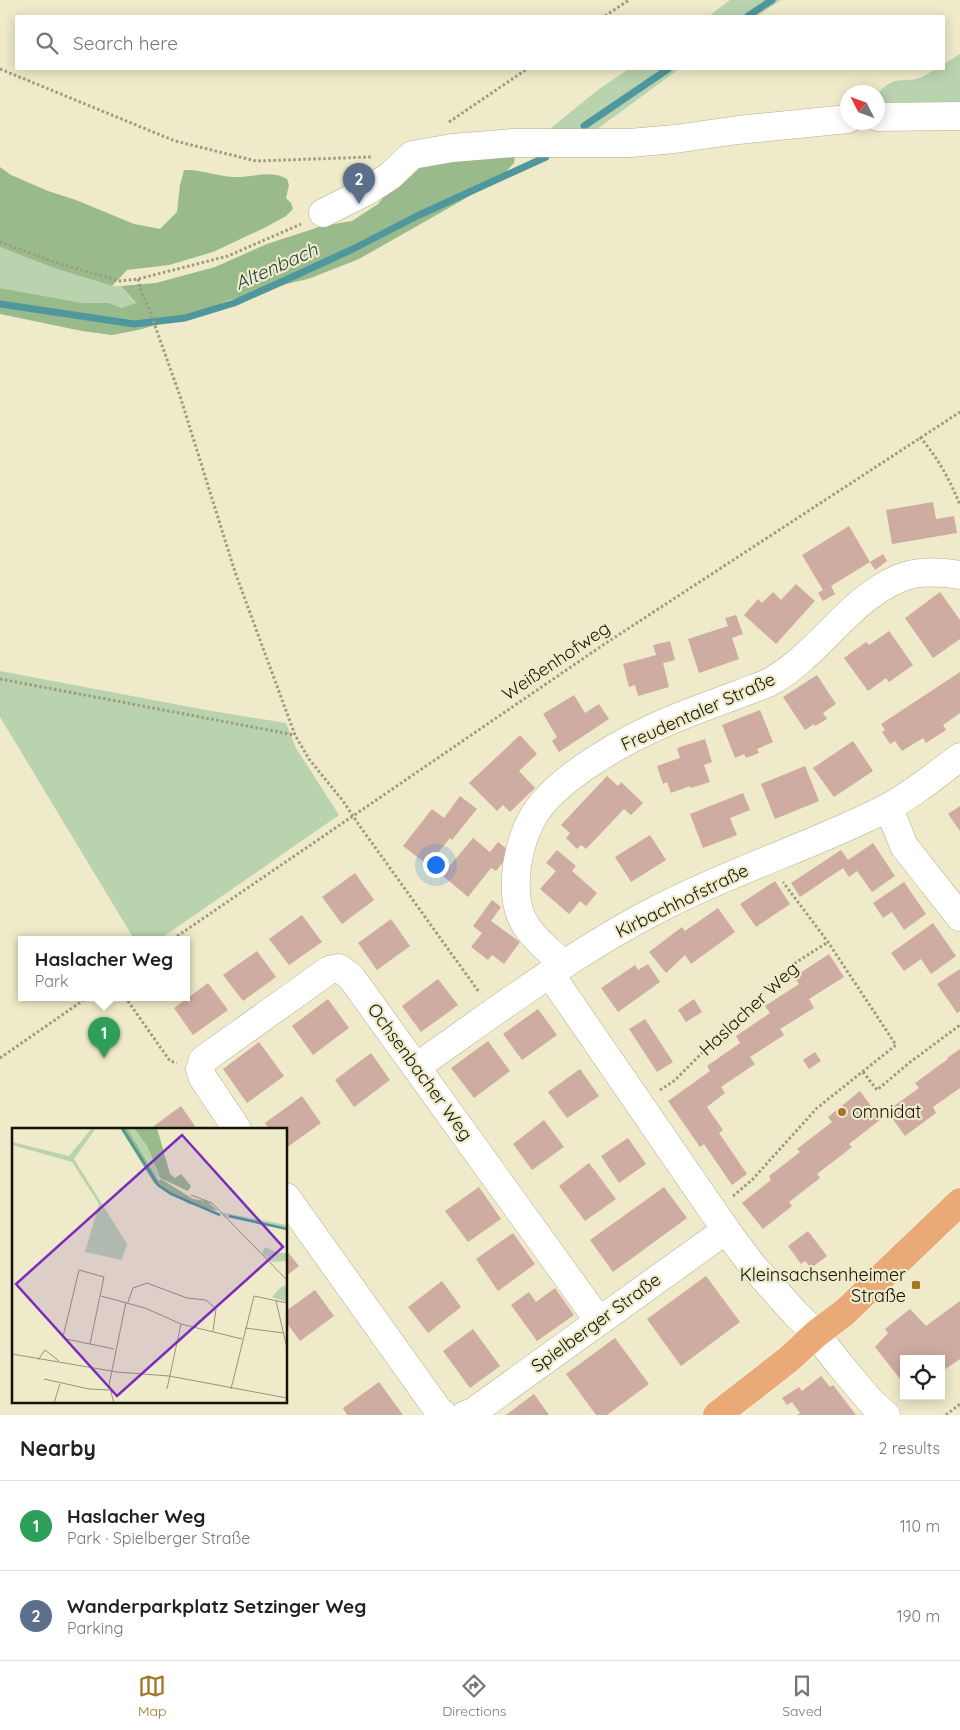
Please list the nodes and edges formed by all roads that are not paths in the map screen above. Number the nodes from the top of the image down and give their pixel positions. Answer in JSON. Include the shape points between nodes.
{"nodes":[{"id":1,"x":960,"y":116,"type":"edge"},
{"id":2,"x":885,"y":117,"type":"edge"},
{"id":3,"x":840,"y":120,"type":"edge"},
{"id":4,"x":323,"y":213,"type":"road end"},
{"id":5,"x":960,"y":575,"type":"edge"},
{"id":6,"x":960,"y":757,"type":"edge"},
{"id":7,"x":886,"y":808,"type":"junction"},
{"id":8,"x":960,"y":917,"type":"edge"},
{"id":9,"x":556,"y":970,"type":"junction"},
{"id":10,"x":416,"y":1067,"type":"junction"},
{"id":11,"x":236,"y":1128,"type":"edge"},
{"id":12,"x":288,"y":1200,"type":"edge"},
{"id":13,"x":960,"y":1202,"type":"edge"},
{"id":14,"x":720,"y":1221,"type":"junction"},
{"id":15,"x":599,"y":1321,"type":"junction"},
{"id":16,"x":816,"y":1334,"type":"junction"},
{"id":17,"x":444,"y":1415,"type":"edge"},
{"id":18,"x":465,"y":1415,"type":"edge"},
{"id":19,"x":717,"y":1415,"type":"edge"},
{"id":20,"x":886,"y":1415,"type":"edge"}],
"edges":[{"from":1,"to":2,"type":"street"},
{"from":3,"to":4,"type":"street","via":[[657,141],[513,143],[412,155],[390,176],[367,191]]},
{"from":5,"to":9,"type":"street","name":"Freudentaler Straße","via":[[944,572],[901,577],[860,604],[790,669],[767,683],[667,722],[617,747],[576,773],[550,795],[526,831],[518,856],[515,882],[518,908],[525,924],[552,952]]},
{"from":6,"to":7,"type":"street","name":"Kirbachhofstraße"},
{"from":7,"to":8,"type":"street","via":[[904,846]]},
{"from":7,"to":9,"type":"street","name":"Kirbachhofstraße","via":[[659,908]]},
{"from":9,"to":10,"type":"street","name":"Kirbachhofstraße"},
{"from":9,"to":14,"type":"street","via":[[640,1105]]},
{"from":10,"to":11,"type":"street","name":"Ochsenbacher Weg","via":[[351,977],[339,968],[329,970],[203,1060],[200,1069],[203,1078]]},
{"from":10,"to":15,"type":"street","name":"Ochsenbacher Weg"},
{"from":12,"to":17,"type":"street"},
{"from":13,"to":16,"type":"main road","via":[[845,1312]]},
{"from":14,"to":15,"type":"street","name":"Spielberger Straße"},
{"from":14,"to":16,"type":"street","via":[[752,1265]]},
{"from":15,"to":18,"type":"street","name":"Spielberger Straße"},
{"from":16,"to":19,"type":"main road"},
{"from":16,"to":20,"type":"street"}]}
